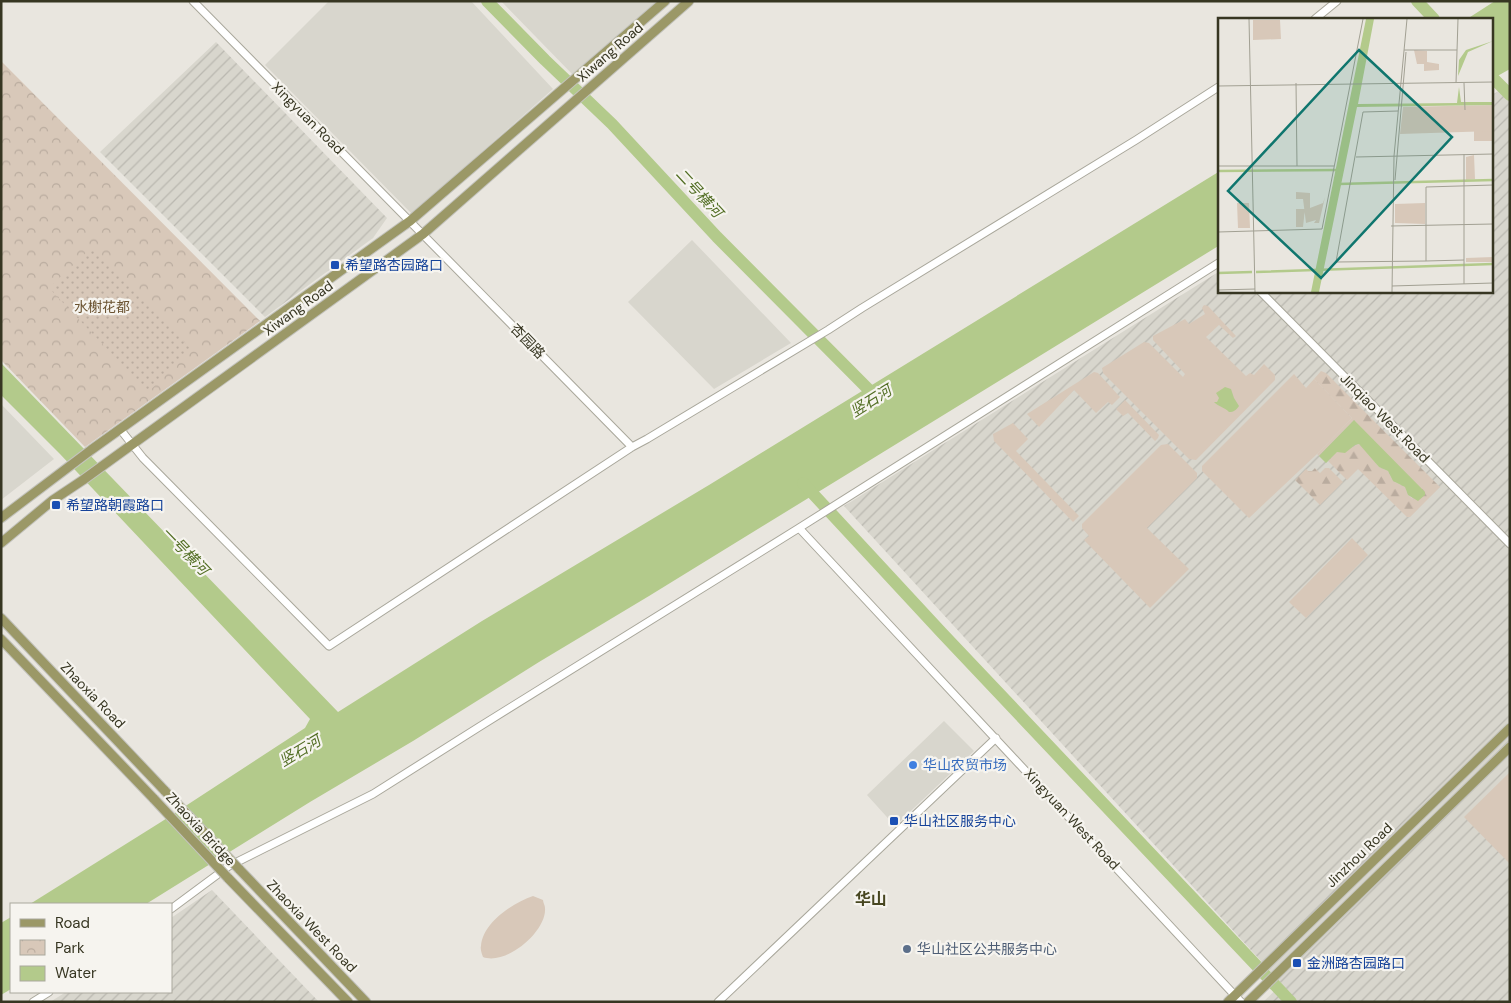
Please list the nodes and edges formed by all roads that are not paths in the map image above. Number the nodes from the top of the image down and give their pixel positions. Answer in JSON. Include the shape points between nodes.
{"nodes":[{"id":1,"x":193,"y":1,"type":"edge"},
{"id":2,"x":665,"y":1,"type":"edge"},
{"id":3,"x":689,"y":1,"type":"edge"},
{"id":4,"x":1337,"y":1,"type":"edge"},
{"id":5,"x":1316,"y":18,"type":"edge"},
{"id":6,"x":1218,"y":87,"type":"edge"},
{"id":7,"x":410,"y":221,"type":"junction"},
{"id":8,"x":423,"y":234,"type":"junction"},
{"id":9,"x":1218,"y":263,"type":"edge"},
{"id":10,"x":1261,"y":292,"type":"edge"},
{"id":11,"x":120,"y":430,"type":"junction"},
{"id":12,"x":132,"y":445,"type":"junction"},
{"id":13,"x":632,"y":447,"type":"junction"},
{"id":14,"x":1,"y":518,"type":"edge"},
{"id":15,"x":799,"y":528,"type":"junction"},
{"id":16,"x":1,"y":543,"type":"edge"},
{"id":17,"x":1510,"y":544,"type":"edge"},
{"id":18,"x":1,"y":618,"type":"edge"},
{"id":19,"x":1,"y":639,"type":"edge"},
{"id":20,"x":1510,"y":728,"type":"edge"},
{"id":21,"x":996,"y":738,"type":"junction"},
{"id":22,"x":1510,"y":747,"type":"edge"},
{"id":23,"x":165,"y":791,"type":"joint"},
{"id":24,"x":154,"y":799,"type":"joint"},
{"id":25,"x":239,"y":869,"type":"joint"},
{"id":26,"x":228,"y":878,"type":"joint"},
{"id":27,"x":172,"y":908,"type":"edge"},
{"id":28,"x":47,"y":993,"type":"edge"},
{"id":29,"x":1238,"y":998,"type":"edge"},
{"id":30,"x":33,"y":1002,"type":"edge"},
{"id":31,"x":348,"y":1002,"type":"edge"},
{"id":32,"x":366,"y":1002,"type":"edge"},
{"id":33,"x":718,"y":1002,"type":"edge"},
{"id":34,"x":1228,"y":1002,"type":"edge"},
{"id":35,"x":1248,"y":1002,"type":"edge"}],
"edges":[{"from":1,"to":7,"type":"street","name":"Xingyuan Road"},
{"from":2,"to":7,"type":"main road","name":"Xiwang Road"},
{"from":3,"to":8,"type":"main road","name":"Xiwang Road"},
{"from":4,"to":5,"type":"street"},
{"from":6,"to":13,"type":"street","via":[[802,346]]},
{"from":7,"to":8,"type":"street","name":"Xingyuan Road"},
{"from":7,"to":11,"type":"main road","name":"Xiwang Road"},
{"from":8,"to":12,"type":"main road","name":"Xiwang Road"},
{"from":8,"to":13,"type":"street","name":"杏园路"},
{"from":9,"to":15,"type":"street"},
{"from":10,"to":17,"type":"street","name":"Jinqiao West Road"},
{"from":11,"to":12,"type":"street"},
{"from":11,"to":14,"type":"main road","name":"Xiwang Road"},
{"from":12,"to":13,"type":"street","via":[[328,646]]},
{"from":12,"to":16,"type":"main road","name":"Xiwang Road","via":[[53,500]]},
{"from":15,"to":21,"type":"street","name":"Xingyuan West Road"},
{"from":15,"to":27,"type":"street","via":[[373,794],[229,866]]},
{"from":18,"to":23,"type":"main road","name":"Zhaoxia Road"},
{"from":19,"to":24,"type":"main road","name":"Zhaoxia Road"},
{"from":20,"to":29,"type":"main road","name":"Jinzhou Road"},
{"from":21,"to":29,"type":"street","name":"Xingyuan West Road"},
{"from":21,"to":33,"type":"street"},
{"from":22,"to":35,"type":"main road","name":"Jinzhou Road"},
{"from":23,"to":25,"type":"main road","name":"Zhaoxia Bridge","bridge":true},
{"from":24,"to":26,"type":"main road","name":"Zhaoxia Bridge","bridge":true},
{"from":25,"to":32,"type":"main road","name":"Zhaoxia West Road"},
{"from":26,"to":31,"type":"main road","name":"Zhaoxia West Road"},
{"from":28,"to":30,"type":"street"},
{"from":29,"to":34,"type":"main road","name":"Jinzhou Road"}]}
